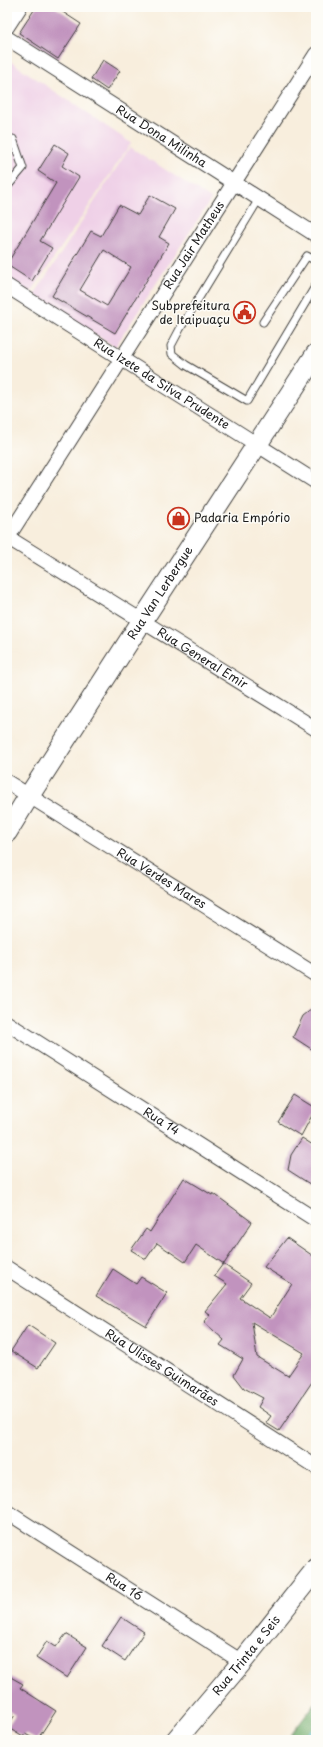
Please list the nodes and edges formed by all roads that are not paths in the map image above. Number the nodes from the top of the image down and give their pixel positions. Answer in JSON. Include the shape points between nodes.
{"nodes":[{"id":1,"x":20,"y":7,"type":"edge"},
{"id":2,"x":7,"y":28,"type":"edge"},
{"id":3,"x":7,"y":38,"type":"edge"},
{"id":4,"x":316,"y":54,"type":"edge"},
{"id":5,"x":13,"y":139,"type":"dead end"},
{"id":6,"x":234,"y":183,"type":"junction"},
{"id":7,"x":7,"y":187,"type":"edge"},
{"id":8,"x":259,"y":200,"type":"junction"},
{"id":9,"x":316,"y":235,"type":"edge"},
{"id":10,"x":316,"y":261,"type":"edge"},
{"id":11,"x":316,"y":285,"type":"edge"},
{"id":12,"x":7,"y":286,"type":"edge"},
{"id":13,"x":263,"y":322,"type":"dead end"},
{"id":14,"x":316,"y":354,"type":"edge"},
{"id":15,"x":122,"y":358,"type":"junction"},
{"id":16,"x":257,"y":444,"type":"junction"},
{"id":17,"x":316,"y":482,"type":"edge"},
{"id":18,"x":7,"y":537,"type":"edge"},
{"id":19,"x":142,"y":621,"type":"junction"},
{"id":20,"x":316,"y":729,"type":"edge"},
{"id":21,"x":7,"y":782,"type":"edge"},
{"id":22,"x":29,"y":796,"type":"junction"},
{"id":23,"x":7,"y":832,"type":"edge"},
{"id":24,"x":316,"y":974,"type":"edge"},
{"id":25,"x":7,"y":1023,"type":"edge"},
{"id":26,"x":316,"y":1220,"type":"edge"},
{"id":27,"x":7,"y":1268,"type":"edge"},
{"id":28,"x":316,"y":1467,"type":"edge"},
{"id":29,"x":7,"y":1512,"type":"edge"},
{"id":30,"x":316,"y":1569,"type":"edge"},
{"id":31,"x":242,"y":1662,"type":"junction"},
{"id":32,"x":176,"y":1740,"type":"edge"}],
"edges":[{"from":1,"to":2,"type":"street"},
{"from":3,"to":6,"type":"street","name":"Rua Dona Milinha"},
{"from":4,"to":6,"type":"street","name":"Rua Jair Matheus"},
{"from":5,"to":7,"type":"lane","via":[[23,168]]},
{"from":6,"to":8,"type":"street","name":"Rua Dona Milinha"},
{"from":6,"to":15,"type":"street","name":"Rua Jair Matheus"},
{"from":8,"to":9,"type":"street","name":"Rua Dona Milinha"},
{"from":8,"to":11,"type":"lane","via":[[180,329],[171,346],[172,354],[246,401]]},
{"from":10,"to":13,"type":"lane","via":[[307,256]]},
{"from":12,"to":15,"type":"street","name":"Rua Izete da Silva Prudente"},
{"from":14,"to":16,"type":"street","name":"Rua Van Lerbergue"},
{"from":15,"to":16,"type":"street","name":"Rua Izete da Silva Prudente"},
{"from":15,"to":18,"type":"street","name":"Rua Jair Matheus"},
{"from":16,"to":17,"type":"street","name":"Rua Izete da Silva Prudente"},
{"from":16,"to":19,"type":"street","name":"Rua Van Lerbergue"},
{"from":18,"to":19,"type":"street","name":"Rua General Emir"},
{"from":19,"to":20,"type":"street","name":"Rua General Emir"},
{"from":19,"to":22,"type":"street","name":"Rua Van Lerbergue"},
{"from":21,"to":22,"type":"street","name":"Rua Verdes Mares"},
{"from":22,"to":23,"type":"street","name":"Rua Van Lerbergue"},
{"from":22,"to":24,"type":"street","name":"Rua Verdes Mares"},
{"from":25,"to":26,"type":"street","name":"Rua 14"},
{"from":27,"to":28,"type":"street","name":"Rua Ulisses Guimarães"},
{"from":29,"to":31,"type":"street","name":"Rua 16"},
{"from":30,"to":31,"type":"street","name":"Rua Trinta e Seis"},
{"from":31,"to":32,"type":"street","name":"Rua Trinta e Seis"}]}
